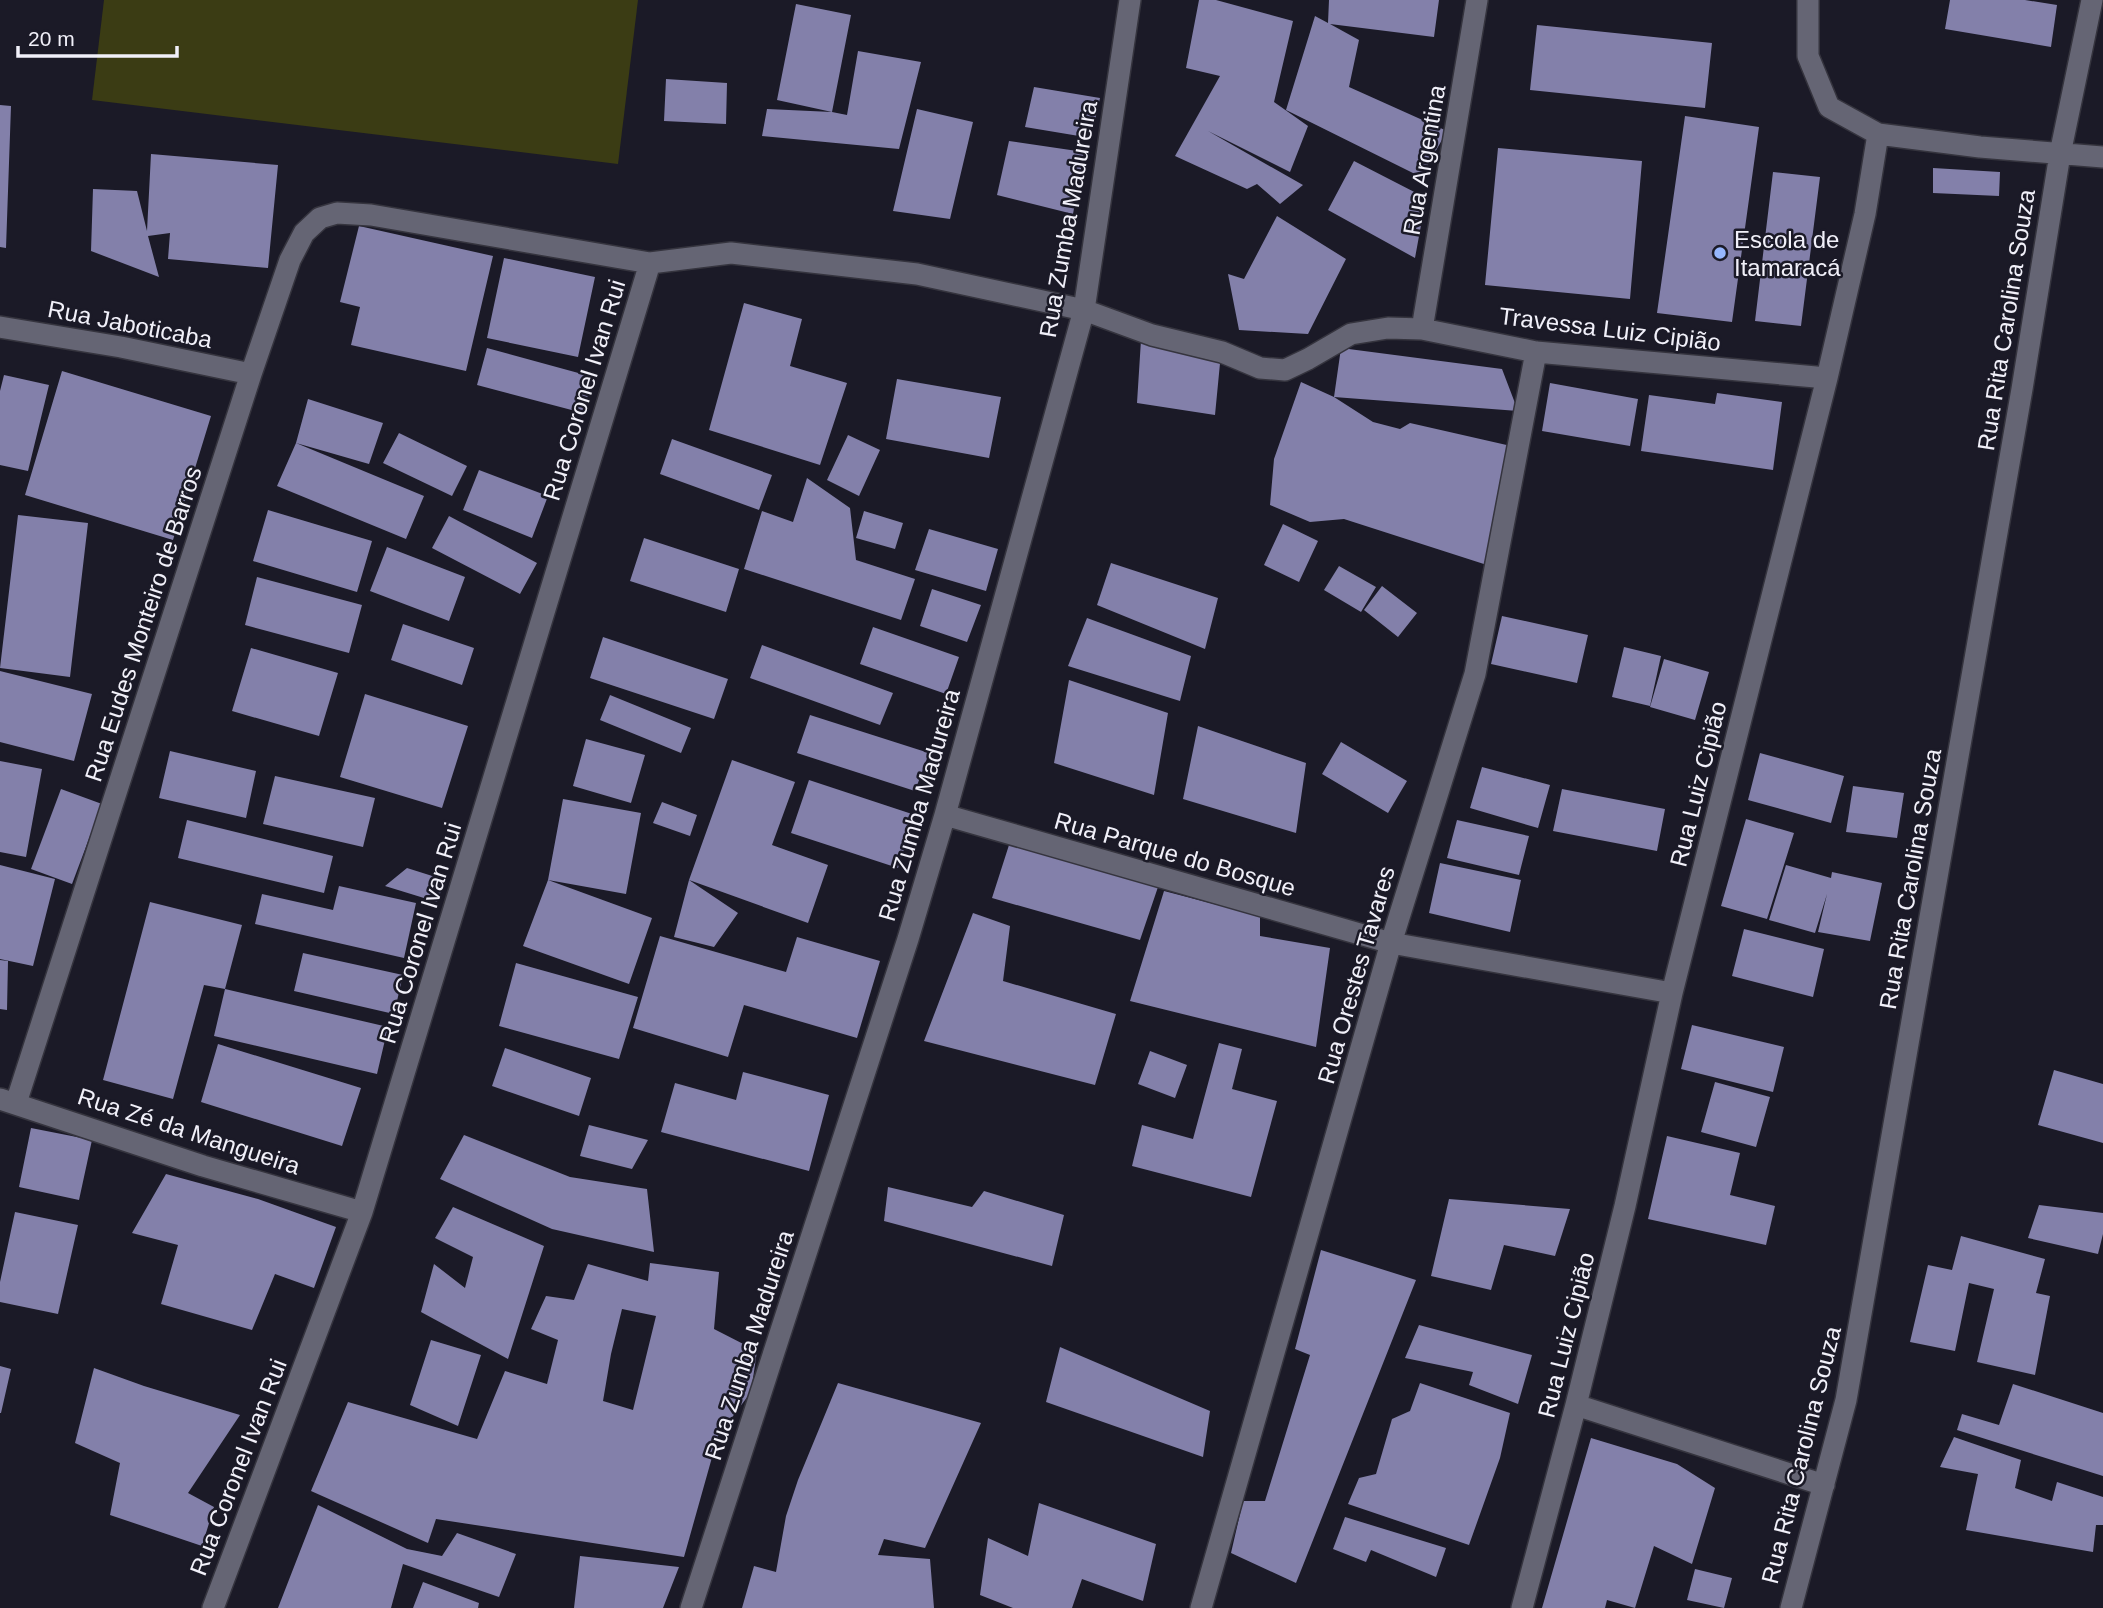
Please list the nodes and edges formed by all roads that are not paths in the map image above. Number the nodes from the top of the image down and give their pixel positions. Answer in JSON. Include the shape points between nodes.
{"nodes":[{"id":1,"x":1130,"y":0,"type":"edge"},
{"id":2,"x":1477,"y":0,"type":"edge"},
{"id":3,"x":1808,"y":0,"type":"edge"},
{"id":4,"x":2092,"y":0,"type":"edge"},
{"id":5,"x":1878,"y":134,"type":"junction"},
{"id":6,"x":2060,"y":154,"type":"junction"},
{"id":7,"x":2103,"y":157,"type":"edge"},
{"id":8,"x":650,"y":263,"type":"junction"},
{"id":9,"x":1084,"y":310,"type":"junction"},
{"id":10,"x":0,"y":327,"type":"edge"},
{"id":11,"x":1422,"y":329,"type":"junction"},
{"id":12,"x":1536,"y":352,"type":"junction"},
{"id":13,"x":251,"y":374,"type":"junction"},
{"id":14,"x":1827,"y":378,"type":"junction"},
{"id":15,"x":945,"y":815,"type":"junction"},
{"id":16,"x":1391,"y":943,"type":"junction"},
{"id":17,"x":1672,"y":993,"type":"junction"},
{"id":18,"x":8,"y":1101,"type":"edge"},
{"id":19,"x":362,"y":1212,"type":"junction"},
{"id":20,"x":1576,"y":1405,"type":"junction"},
{"id":21,"x":1824,"y":1485,"type":"junction"},
{"id":22,"x":212,"y":1608,"type":"edge"},
{"id":23,"x":691,"y":1608,"type":"edge"},
{"id":24,"x":1201,"y":1608,"type":"edge"},
{"id":25,"x":1522,"y":1608,"type":"edge"},
{"id":26,"x":1791,"y":1608,"type":"edge"}],
"edges":[{"from":1,"to":9,"type":"street","name":"Rua Zumba Madureira"},
{"from":2,"to":11,"type":"street","name":"Rua Argentina"},
{"from":3,"to":5,"type":"street","via":[[1808,56],[1829,107]]},
{"from":4,"to":6,"type":"street","name":"Rua Rita Carolina Souza"},
{"from":5,"to":6,"type":"street"},
{"from":5,"to":14,"type":"street","name":"Rua Luiz Cipião","via":[[1865,214]]},
{"from":6,"to":7,"type":"street"},
{"from":6,"to":21,"type":"street","name":"Rua Rita Carolina Souza","via":[[1849,1387]]},
{"from":8,"to":9,"type":"street","name":"Rua Eudes Monteiro de Barros","via":[[731,253],[917,274]]},
{"from":8,"to":13,"type":"street","name":"Rua Eudes Monteiro de Barros","via":[[337,213],[320,218],[304,233],[290,260]]},
{"from":8,"to":19,"type":"street","name":"Rua Coronel Ivan Rui"},
{"from":9,"to":11,"type":"street","name":"Travessa Luiz Cipião","via":[[1260,368],[1285,370],[1352,334]]},
{"from":9,"to":15,"type":"street","name":"Rua Zumba Madureira"},
{"from":10,"to":13,"type":"street","name":"Rua Jaboticaba"},
{"from":11,"to":12,"type":"street","name":"Travessa Luiz Cipião"},
{"from":12,"to":14,"type":"street","name":"Travessa Luiz Cipião"},
{"from":12,"to":16,"type":"street","name":"Rua Orestes Tavares","via":[[1475,674]]},
{"from":13,"to":18,"type":"street","name":"Rua Eudes Monteiro de Barros"},
{"from":14,"to":17,"type":"street","name":"Rua Luiz Cipião"},
{"from":15,"to":16,"type":"street","name":"Rua Parque do Bosque"},
{"from":15,"to":23,"type":"street","name":"Rua Zumba Madureira"},
{"from":16,"to":17,"type":"street","name":"Rua Parque do Bosque"},
{"from":16,"to":24,"type":"street","name":"Rua Orestes Tavares"},
{"from":17,"to":20,"type":"street","name":"Rua Luiz Cipião"},
{"from":18,"to":19,"type":"street","name":"Rua Zé da Mangueira","via":[[203,1166]]},
{"from":19,"to":22,"type":"street","name":"Rua Coronel Ivan Rui"},
{"from":20,"to":21,"type":"street"},
{"from":20,"to":25,"type":"street","name":"Rua Luiz Cipião"},
{"from":21,"to":26,"type":"street","name":"Rua Rita Carolina Souza"}]}
